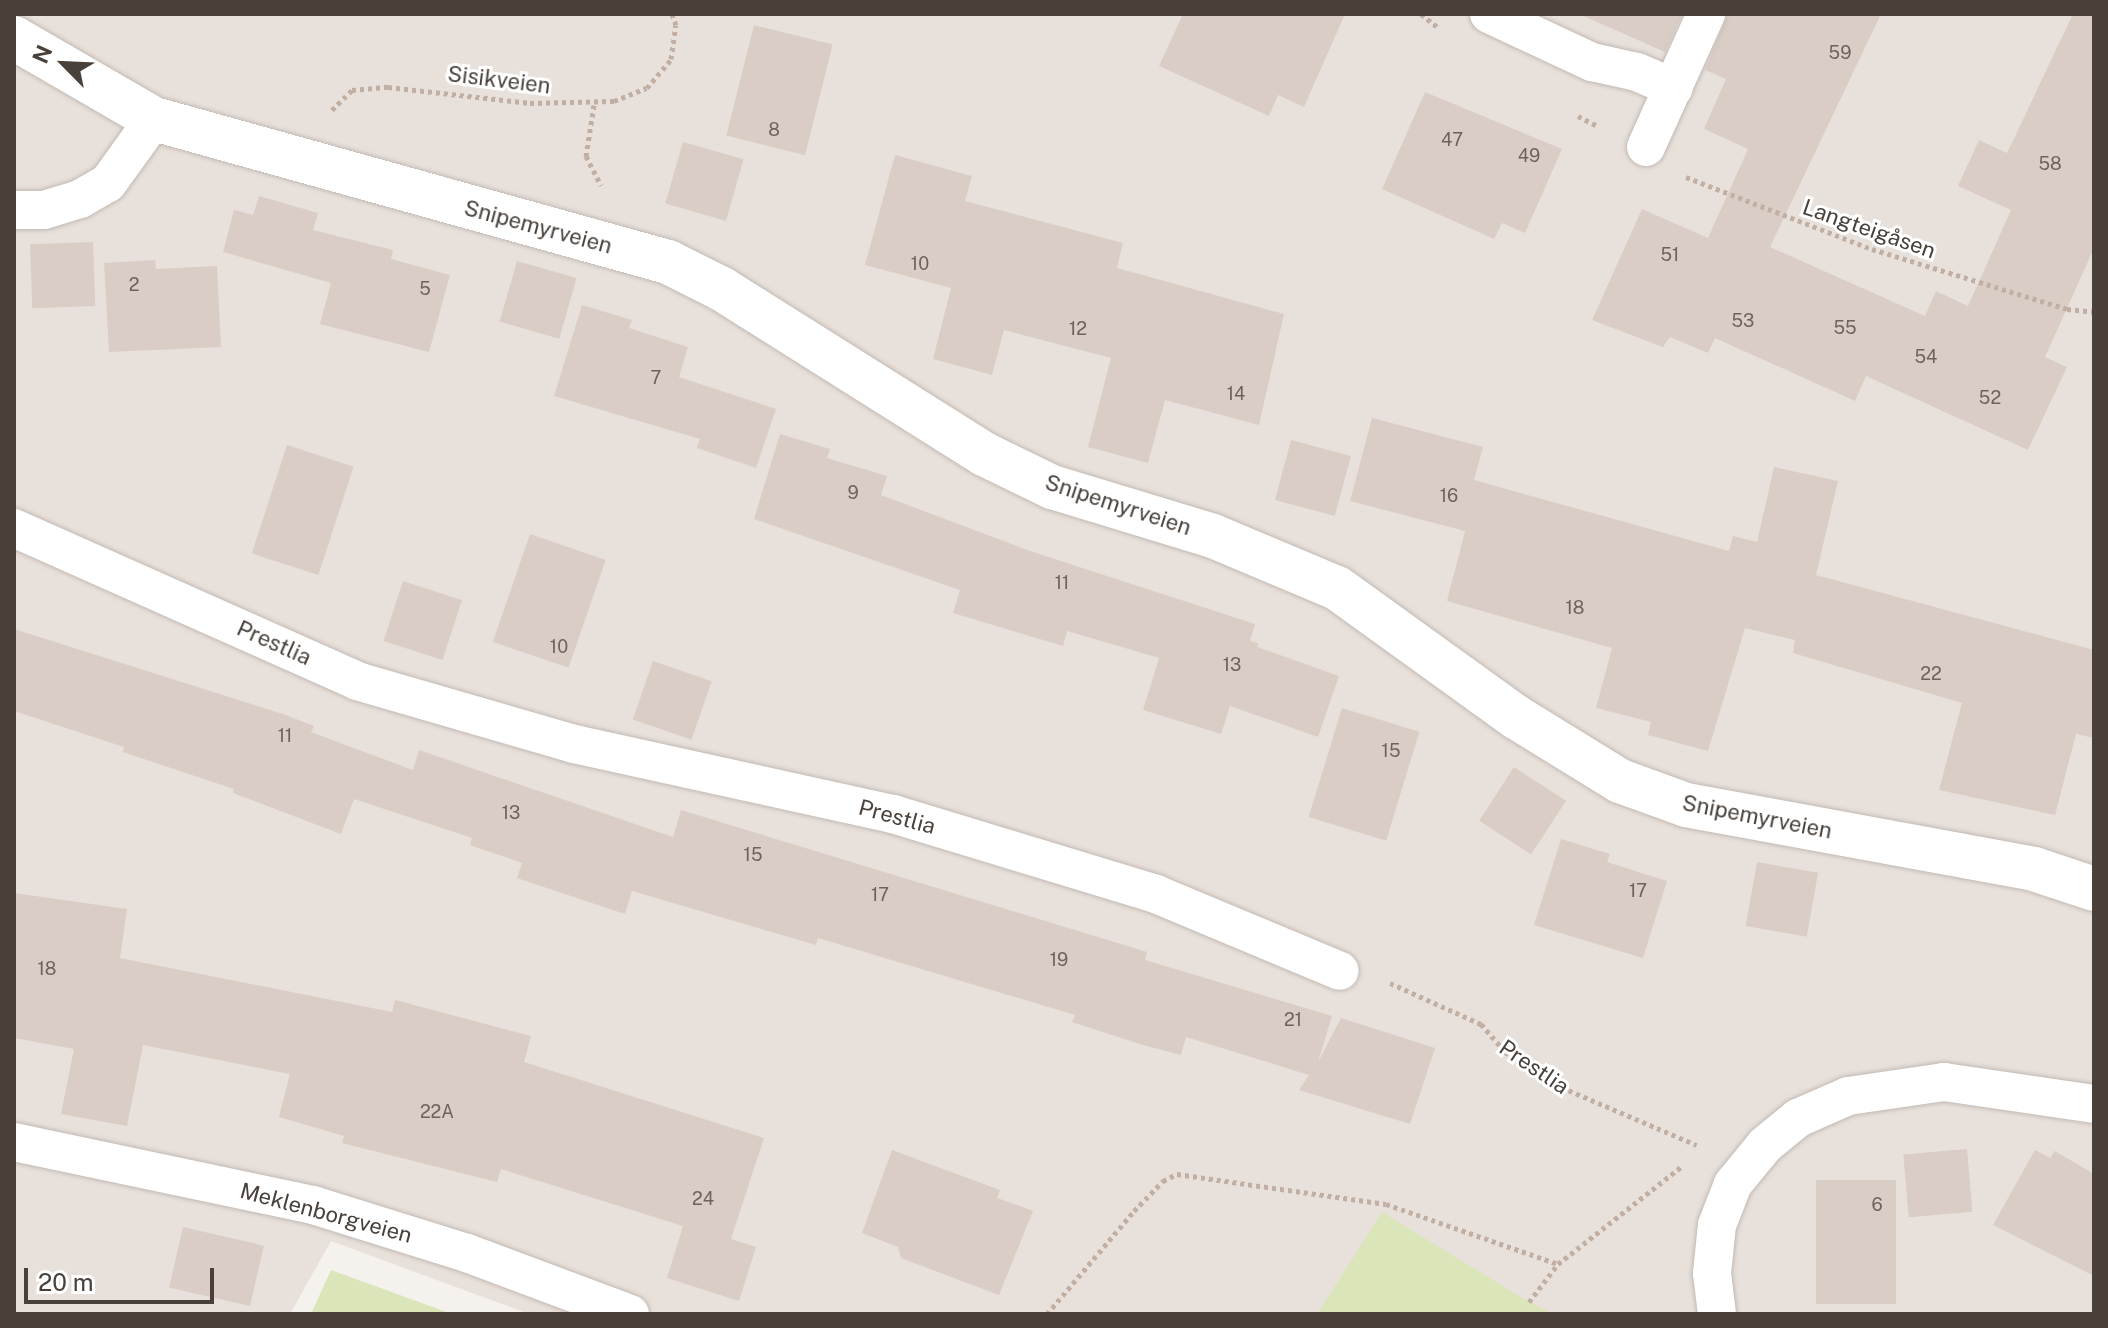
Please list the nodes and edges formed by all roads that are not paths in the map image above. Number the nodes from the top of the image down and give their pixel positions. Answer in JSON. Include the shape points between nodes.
{"nodes":[{"id":1,"x":1489,"y":14,"type":"edge"},
{"id":2,"x":1706,"y":14,"type":"edge"},
{"id":3,"x":14,"y":38,"type":"edge"},
{"id":4,"x":1674,"y":88,"type":"junction"},
{"id":5,"x":154,"y":119,"type":"junction"},
{"id":6,"x":1646,"y":147,"type":"road end"},
{"id":7,"x":14,"y":210,"type":"edge"},
{"id":8,"x":14,"y":528,"type":"edge"},
{"id":9,"x":2094,"y":889,"type":"edge"},
{"id":10,"x":1340,"y":971,"type":"road end"},
{"id":11,"x":2094,"y":1104,"type":"edge"},
{"id":12,"x":14,"y":1142,"type":"edge"},
{"id":13,"x":630,"y":1314,"type":"edge"},
{"id":14,"x":1717,"y":1314,"type":"edge"}],
"edges":[{"from":1,"to":4,"type":"lane","via":[[1592,62],[1637,72]]},
{"from":2,"to":4,"type":"lane"},
{"from":3,"to":5,"type":"street","name":"Snipemyrveien"},
{"from":4,"to":6,"type":"lane"},
{"from":5,"to":7,"type":"lane","via":[[108,183],[68,203]]},
{"from":5,"to":9,"type":"street","name":"Snipemyrveien","via":[[668,262],[722,289],[998,460],[1052,487],[1213,536],[1337,588],[1516,717],[1620,781],[1686,805],[2034,869]]},
{"from":8,"to":10,"type":"lane","name":"Prestlia","via":[[357,681],[574,744],[893,814],[1156,894]]},
{"from":11,"to":14,"type":"lane","via":[[1944,1082],[1848,1096],[1798,1118],[1765,1145],[1733,1184],[1717,1225],[1712,1273]]},
{"from":12,"to":13,"type":"lane","name":"Meklenborgveien","via":[[313,1205],[467,1253]]}]}
